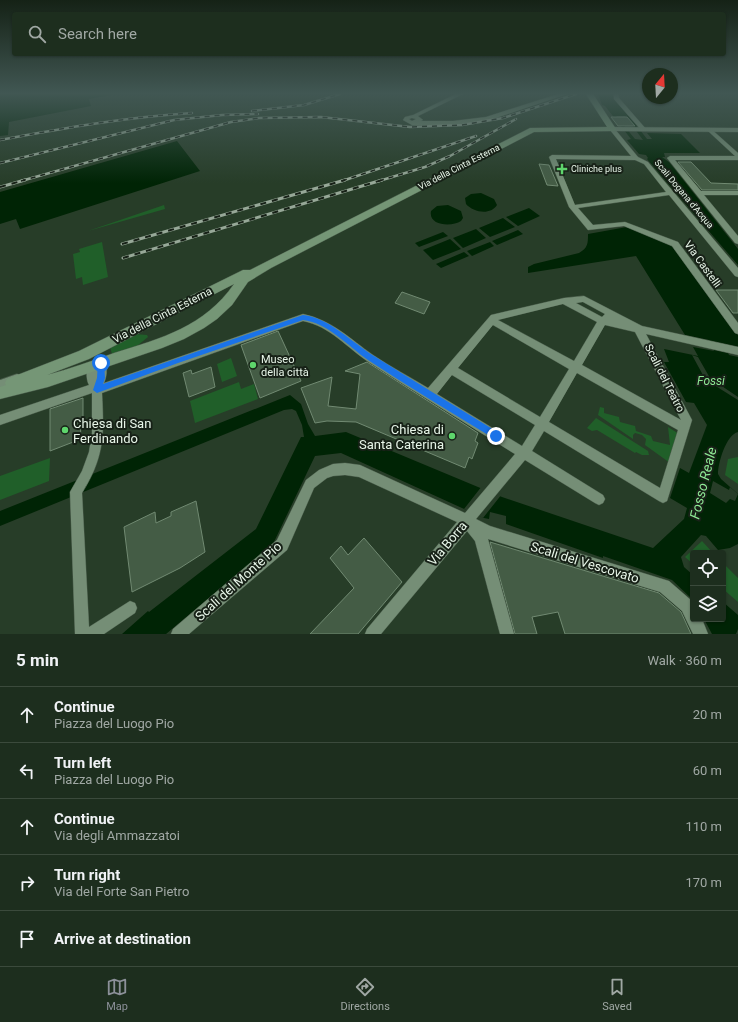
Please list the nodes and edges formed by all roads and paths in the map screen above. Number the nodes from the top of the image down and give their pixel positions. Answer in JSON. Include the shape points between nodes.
{"nodes":[{"id":1,"x":611,"y":124,"type":"edge"},
{"id":2,"x":638,"y":124,"type":"edge"},
{"id":3,"x":616,"y":129,"type":"junction"},
{"id":4,"x":644,"y":130,"type":"junction"},
{"id":5,"x":710,"y":130,"type":"junction"},
{"id":6,"x":738,"y":130,"type":"edge"},
{"id":7,"x":738,"y":157,"type":"edge"},
{"id":8,"x":636,"y":158,"type":"junction"},
{"id":9,"x":672,"y":193,"type":"junction"},
{"id":10,"x":698,"y":193,"type":"junction"},
{"id":11,"x":738,"y":193,"type":"edge"},
{"id":12,"x":573,"y":207,"type":"junction"},
{"id":13,"x":738,"y":241,"type":"edge"},
{"id":14,"x":267,"y":265,"type":"junction"},
{"id":15,"x":738,"y":274,"type":"edge"},
{"id":16,"x":224,"y":284,"type":"junction"},
{"id":17,"x":235,"y":292,"type":"junction"},
{"id":18,"x":564,"y":301,"type":"junction"},
{"id":19,"x":612,"y":314,"type":"junction"},
{"id":20,"x":491,"y":320,"type":"junction"},
{"id":21,"x":603,"y":321,"type":"junction"},
{"id":22,"x":638,"y":328,"type":"junction"},
{"id":23,"x":738,"y":330,"type":"edge"},
{"id":24,"x":738,"y":351,"type":"edge"},
{"id":25,"x":96,"y":365,"type":"junction"},
{"id":26,"x":575,"y":368,"type":"junction"},
{"id":27,"x":451,"y":369,"type":"junction"},
{"id":28,"x":34,"y":373,"type":"junction"},
{"id":29,"x":48,"y":380,"type":"junction"},
{"id":30,"x":0,"y":384,"type":"edge"},
{"id":31,"x":0,"y":388,"type":"edge"},
{"id":32,"x":97,"y":388,"type":"junction"},
{"id":33,"x":0,"y":393,"type":"edge"},
{"id":34,"x":430,"y":394,"type":"junction"},
{"id":35,"x":0,"y":398,"type":"edge"},
{"id":36,"x":0,"y":420,"type":"edge"},
{"id":37,"x":542,"y":424,"type":"junction"},
{"id":38,"x":685,"y":428,"type":"junction"},
{"id":39,"x":523,"y":453,"type":"junction"},
{"id":40,"x":599,"y":499,"type":"dead end"},
{"id":41,"x":469,"y":517,"type":"junction"},
{"id":42,"x":130,"y":608,"type":"dead end"},
{"id":43,"x":690,"y":612,"type":"edge"},
{"id":44,"x":695,"y":622,"type":"edge"},
{"id":45,"x":82,"y":634,"type":"edge"},
{"id":46,"x":91,"y":634,"type":"edge"},
{"id":47,"x":178,"y":634,"type":"edge"},
{"id":48,"x":372,"y":634,"type":"edge"},
{"id":49,"x":507,"y":634,"type":"edge"},
{"id":50,"x":702,"y":634,"type":"edge"}],
"edges":[{"from":1,"to":3,"type":"main road"},
{"from":2,"to":4,"type":"street"},
{"from":3,"to":4,"type":"street","name":"Via della Cinta Esterna"},
{"from":3,"to":8,"type":"street","name":"Scali Dogana d'Acqua"},
{"from":3,"to":14,"type":"main road","name":"Via della Cinta Esterna","via":[[532,130]]},
{"from":4,"to":5,"type":"street","name":"Via della Cinta Esterna"},
{"from":5,"to":6,"type":"street","name":"Via della Cinta Esterna"},
{"from":5,"to":7,"type":"street"},
{"from":7,"to":10,"type":"street","via":[[670,158]]},
{"from":8,"to":9,"type":"street","name":"Scali Dogana d'Acqua","via":[[646,162]]},
{"from":8,"to":12,"type":"street","via":[[552,157]]},
{"from":9,"to":12,"type":"street"},
{"from":9,"to":15,"type":"street","name":"Scali Dogana d'Acqua"},
{"from":10,"to":11,"type":"street"},
{"from":10,"to":13,"type":"street"},
{"from":12,"to":23,"type":"street","name":"Via Castelli","via":[[591,228],[625,224],[675,244]]},
{"from":14,"to":16,"type":"main road","name":"Via della Cinta Esterna"},
{"from":14,"to":17,"type":"main road","name":"Via della Cinta Esterna","via":[[244,279]]},
{"from":16,"to":17,"type":"street","name":"Via della Cinta Esterna","via":[[230,285]]},
{"from":16,"to":28,"type":"main road","name":"Via della Cinta Esterna","via":[[84,355]]},
{"from":17,"to":25,"type":"main road","name":"Via della Cinta Esterna","via":[[221,310],[200,325],[158,344]]},
{"from":18,"to":19,"type":"street","via":[[584,299]]},
{"from":18,"to":20,"type":"street","via":[[494,317]]},
{"from":18,"to":21,"type":"street"},
{"from":19,"to":21,"type":"street"},
{"from":19,"to":22,"type":"street"},
{"from":20,"to":26,"type":"street"},
{"from":20,"to":27,"type":"street"},
{"from":21,"to":22,"type":"street"},
{"from":21,"to":26,"type":"street","name":"Via Borra"},
{"from":22,"to":24,"type":"street"},
{"from":22,"to":38,"type":"street","name":"Scali del Teatro","via":[[687,420]]},
{"from":25,"to":29,"type":"main road","name":"Via della Cinta Esterna"},
{"from":25,"to":32,"type":"street","via":[[92,381]]},
{"from":26,"to":37,"type":"street","name":"Via Borra"},
{"from":26,"to":38,"type":"street"},
{"from":27,"to":34,"type":"street"},
{"from":27,"to":37,"type":"street"},
{"from":28,"to":30,"type":"street","name":"Via della Cinta Esterna"},
{"from":28,"to":31,"type":"main road","name":"Via della Cinta Esterna"},
{"from":29,"to":33,"type":"main road","name":"Via della Cinta Esterna"},
{"from":29,"to":35,"type":"street","name":"Via della Cinta Esterna"},
{"from":32,"to":34,"type":"street","via":[[303,317],[313,318],[329,327],[370,357]]},
{"from":32,"to":36,"type":"street"},
{"from":32,"to":45,"type":"street","via":[[97,442],[87,474],[76,492]]},
{"from":34,"to":39,"type":"street"},
{"from":37,"to":38,"type":"street","name":"Scali del Teatro","via":[[664,497]]},
{"from":37,"to":39,"type":"street","name":"Via Borra"},
{"from":39,"to":40,"type":"street"},
{"from":39,"to":41,"type":"street","name":"Via Borra"},
{"from":41,"to":43,"type":"street","name":"Scali del Vescovato","via":[[487,532],[664,586],[687,606]]},
{"from":41,"to":47,"type":"street","name":"Scali del Monte Pio","via":[[360,471],[342,469],[327,472],[310,484],[282,545]]},
{"from":41,"to":48,"type":"street","name":"Via Borra"},
{"from":41,"to":49,"type":"street","via":[[481,538]]},
{"from":42,"to":46,"type":"street"},
{"from":44,"to":50,"type":"street","name":"Scali del Vescovato"}]}
